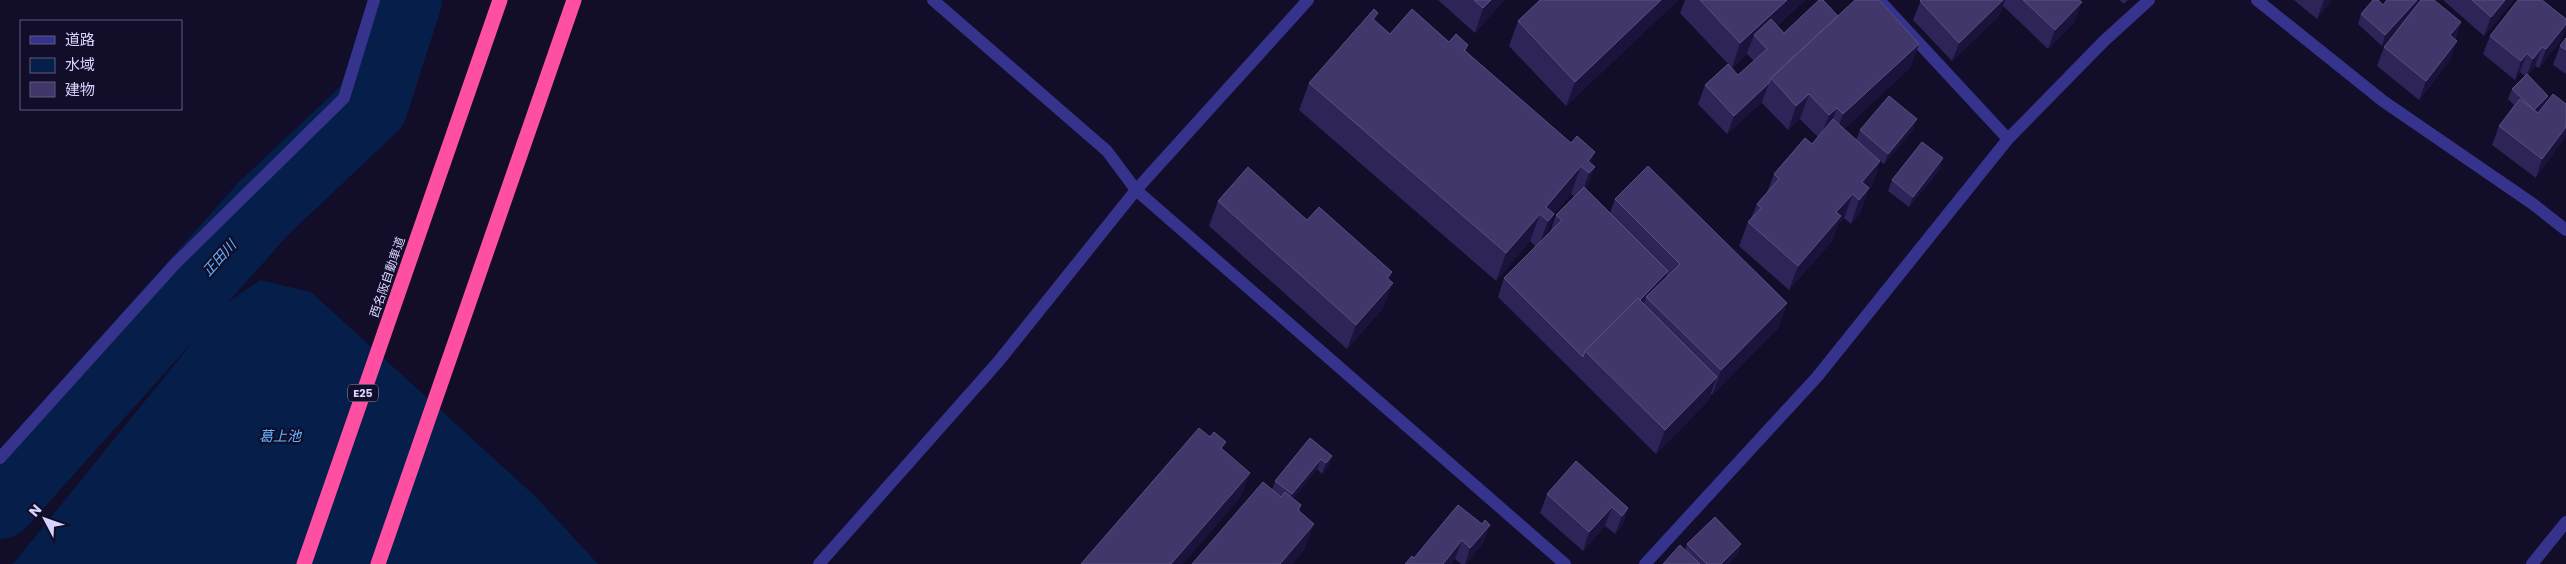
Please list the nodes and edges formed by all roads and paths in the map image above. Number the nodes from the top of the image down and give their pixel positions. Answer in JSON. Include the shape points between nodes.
{"nodes":[{"id":1,"x":374,"y":0,"type":"edge"},
{"id":2,"x":500,"y":0,"type":"edge"},
{"id":3,"x":574,"y":0,"type":"edge"},
{"id":4,"x":933,"y":0,"type":"edge"},
{"id":5,"x":1308,"y":0,"type":"edge"},
{"id":6,"x":1879,"y":0,"type":"edge"},
{"id":7,"x":2149,"y":0,"type":"edge"},
{"id":8,"x":2257,"y":0,"type":"edge"},
{"id":9,"x":2008,"y":139,"type":"junction"},
{"id":10,"x":1136,"y":190,"type":"junction"},
{"id":11,"x":2566,"y":230,"type":"edge"},
{"id":12,"x":0,"y":458,"type":"edge"},
{"id":13,"x":2566,"y":522,"type":"edge"},
{"id":14,"x":304,"y":564,"type":"edge"},
{"id":15,"x":378,"y":564,"type":"edge"},
{"id":16,"x":819,"y":564,"type":"edge"},
{"id":17,"x":1565,"y":564,"type":"edge"},
{"id":18,"x":1645,"y":564,"type":"edge"},
{"id":19,"x":2532,"y":564,"type":"edge"}],
"edges":[{"from":1,"to":12,"type":"street","via":[[344,98],[175,264]]},
{"from":2,"to":14,"type":"highway","name":"西名阪自動車道","number":"E25"},
{"from":3,"to":15,"type":"highway"},
{"from":4,"to":10,"type":"street","via":[[1107,151]]},
{"from":5,"to":10,"type":"street"},
{"from":6,"to":9,"type":"street"},
{"from":7,"to":9,"type":"street"},
{"from":8,"to":11,"type":"street","via":[[2383,101]]},
{"from":9,"to":18,"type":"street","via":[[1817,377]]},
{"from":10,"to":16,"type":"street","via":[[998,362]]},
{"from":10,"to":17,"type":"street"},
{"from":13,"to":19,"type":"street"}]}
